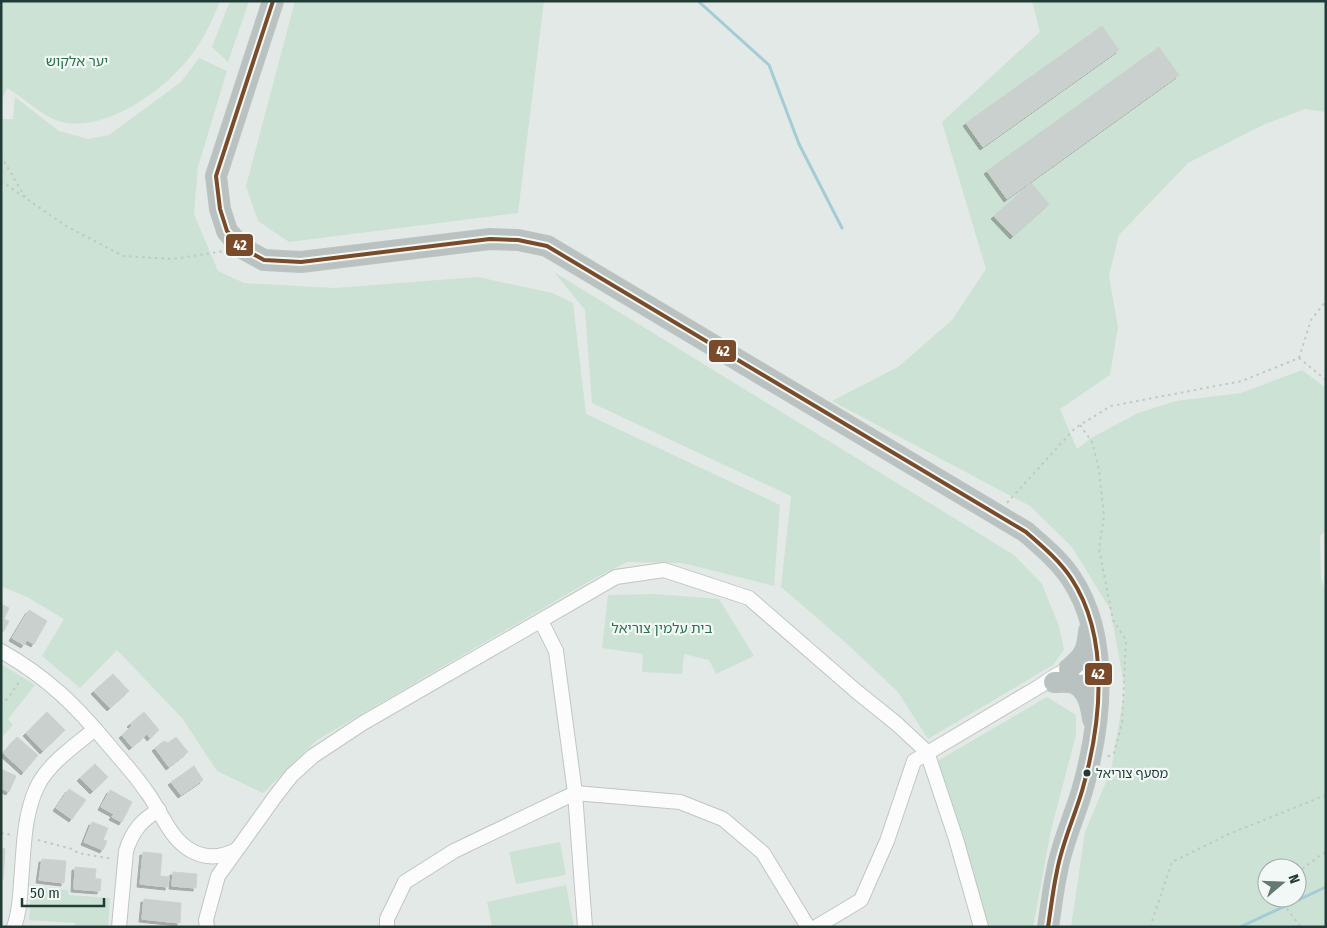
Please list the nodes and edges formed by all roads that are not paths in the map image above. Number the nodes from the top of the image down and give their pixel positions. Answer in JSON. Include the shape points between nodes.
{"nodes":[{"id":1,"x":273,"y":1,"type":"edge"},
{"id":2,"x":541,"y":621,"type":"junction"},
{"id":3,"x":1090,"y":621,"type":"junction"},
{"id":4,"x":1,"y":651,"type":"edge"},
{"id":5,"x":1098,"y":667,"type":"junction"},
{"id":6,"x":1069,"y":669,"type":"junction"},
{"id":7,"x":1047,"y":684,"type":"junction"},
{"id":8,"x":95,"y":729,"type":"junction"},
{"id":9,"x":1094,"y":733,"type":"junction"},
{"id":10,"x":927,"y":752,"type":"junction"},
{"id":11,"x":576,"y":793,"type":"junction"},
{"id":12,"x":158,"y":810,"type":"junction"},
{"id":13,"x":236,"y":850,"type":"junction"},
{"id":14,"x":14,"y":927,"type":"edge"},
{"id":15,"x":119,"y":927,"type":"edge"},
{"id":16,"x":207,"y":927,"type":"edge"},
{"id":17,"x":387,"y":927,"type":"edge"},
{"id":18,"x":585,"y":927,"type":"edge"},
{"id":19,"x":808,"y":927,"type":"edge"},
{"id":20,"x":816,"y":927,"type":"edge"},
{"id":21,"x":981,"y":927,"type":"edge"},
{"id":22,"x":1048,"y":927,"type":"edge"}],
"edges":[{"from":1,"to":3,"type":"highway","via":[[216,176],[220,209],[227,230],[242,248],[264,260],[301,262],[490,239],[548,246],[1026,532],[1050,552],[1071,578]]},
{"from":2,"to":10,"type":"street","via":[[616,577],[664,570],[749,598]]},
{"from":2,"to":11,"type":"street","via":[[556,651]]},
{"from":2,"to":13,"type":"street","via":[[362,723],[313,756],[287,782]]},
{"from":3,"to":5,"type":"highway"},
{"from":3,"to":6,"type":"highway","via":[[1087,648],[1081,659]]},
{"from":4,"to":8,"type":"street","via":[[73,704]]},
{"from":5,"to":6,"type":"street"},
{"from":5,"to":7,"type":"street"},
{"from":5,"to":9,"type":"highway","via":[[1100,685]]},
{"from":6,"to":7,"type":"street","via":[[1055,675]]},
{"from":7,"to":9,"type":"highway","via":[[1074,683],[1086,694]]},
{"from":7,"to":10,"type":"street"},
{"from":8,"to":12,"type":"street"},
{"from":8,"to":14,"type":"street","via":[[60,759],[39,784],[27,818],[19,908]]},
{"from":9,"to":22,"type":"highway","via":[[1082,791],[1057,870]]},
{"from":10,"to":20,"type":"street","via":[[914,760],[887,841],[862,900]]},
{"from":10,"to":21,"type":"street"},
{"from":11,"to":17,"type":"street","via":[[454,851],[405,882],[387,919]]},
{"from":11,"to":18,"type":"street"},
{"from":11,"to":19,"type":"street","via":[[680,802],[723,819],[763,853]]},
{"from":12,"to":13,"type":"street","via":[[181,843],[192,851],[216,857]]},
{"from":12,"to":15,"type":"street","via":[[134,831],[126,851]]},
{"from":13,"to":16,"type":"street","via":[[218,876]]}]}
